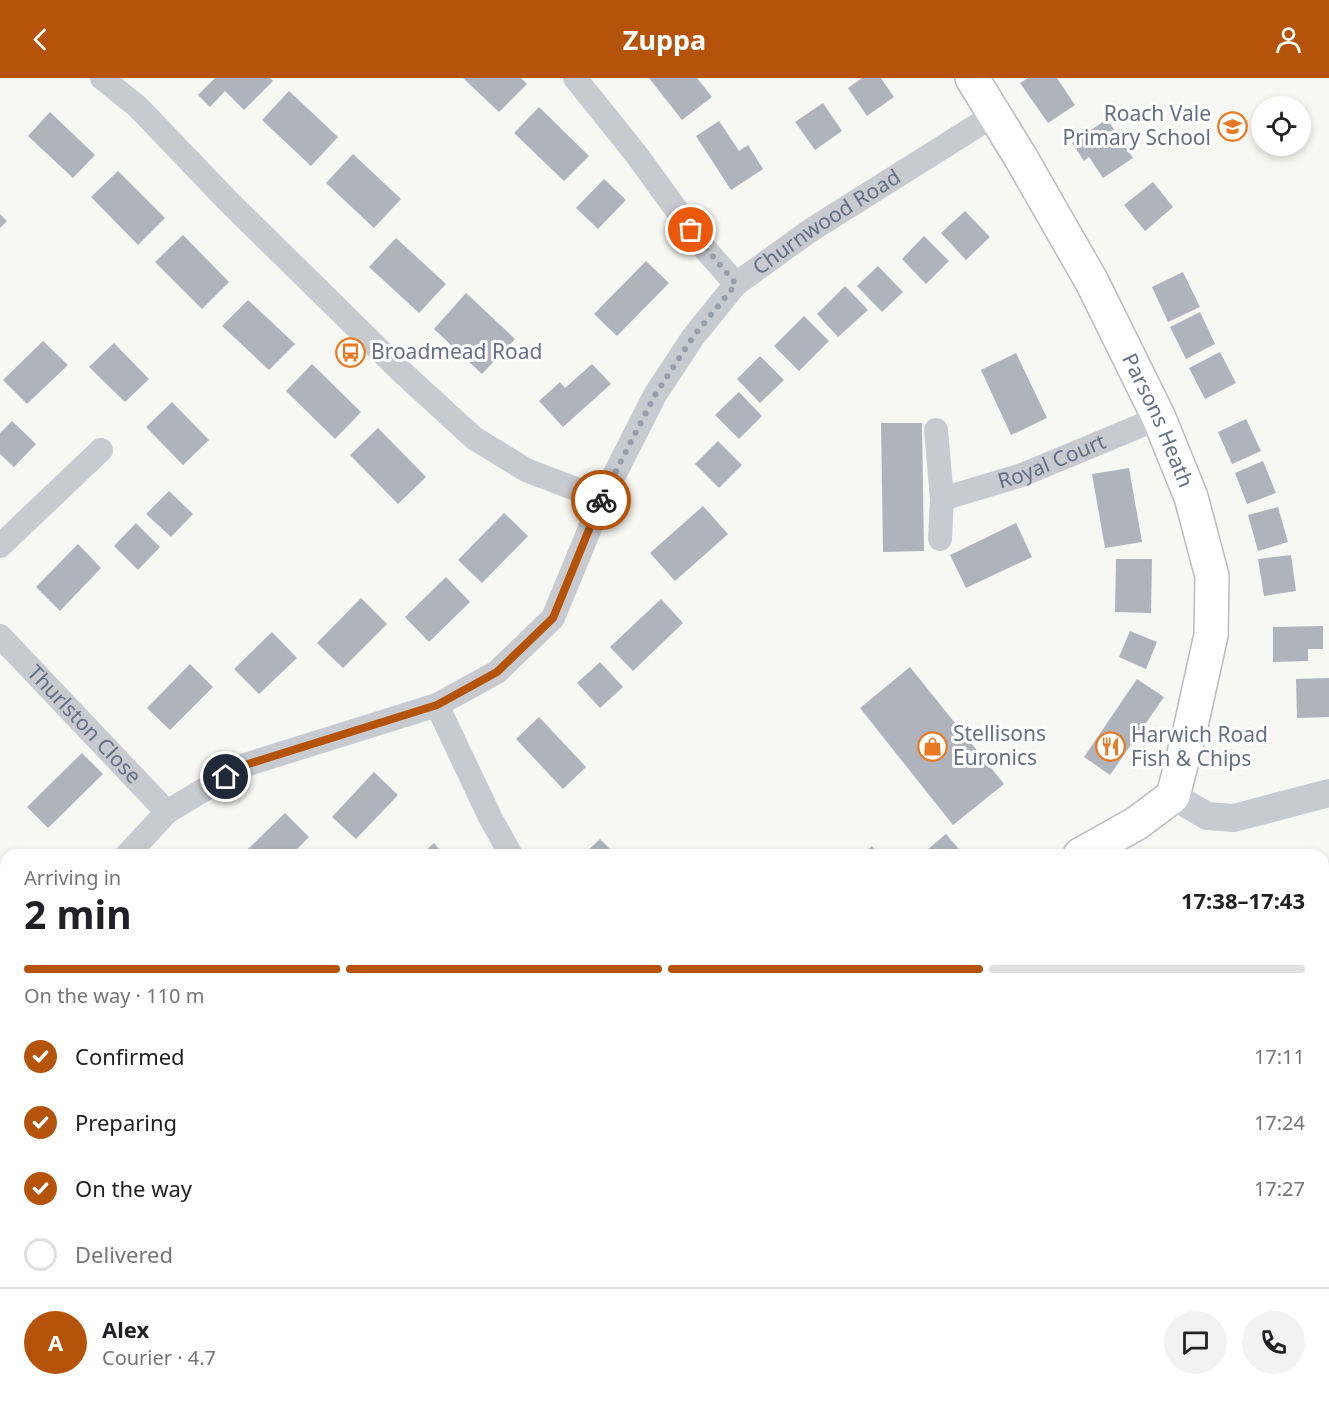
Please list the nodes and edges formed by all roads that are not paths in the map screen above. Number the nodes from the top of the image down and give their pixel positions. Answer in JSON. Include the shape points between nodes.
{"nodes":[{"id":1,"x":102,"y":78,"type":"edge"},
{"id":2,"x":575,"y":78,"type":"edge"},
{"id":3,"x":972,"y":78,"type":"edge"},
{"id":4,"x":994,"y":115,"type":"junction"},
{"id":5,"x":736,"y":284,"type":"junction"},
{"id":6,"x":1158,"y":418,"type":"junction"},
{"id":7,"x":936,"y":430,"type":"dead end"},
{"id":8,"x":101,"y":450,"type":"dead end"},
{"id":9,"x":602,"y":499,"type":"junction"},
{"id":10,"x":942,"y":499,"type":"junction"},
{"id":11,"x":940,"y":539,"type":"dead end"},
{"id":12,"x":0,"y":546,"type":"edge"},
{"id":13,"x":0,"y":636,"type":"edge"},
{"id":14,"x":437,"y":705,"type":"junction"},
{"id":15,"x":1329,"y":793,"type":"edge"},
{"id":16,"x":1173,"y":796,"type":"junction"},
{"id":17,"x":167,"y":812,"type":"junction"},
{"id":18,"x":133,"y":849,"type":"edge"},
{"id":19,"x":508,"y":849,"type":"edge"},
{"id":20,"x":1091,"y":849,"type":"edge"}],
"edges":[{"from":1,"to":9,"type":"street","via":[[138,107],[228,201],[474,438],[526,470]]},
{"from":2,"to":5,"type":"street"},
{"from":3,"to":4,"type":"main road","name":"Parsons Heath"},
{"from":4,"to":5,"type":"street","name":"Churnwood Road","via":[[811,230]]},
{"from":4,"to":6,"type":"main road","name":"Parsons Heath","via":[[1092,282]]},
{"from":5,"to":9,"type":"street","name":"Churnwood Road","via":[[693,337],[655,395]]},
{"from":6,"to":10,"type":"street","name":"Royal Court","via":[[1022,475]]},
{"from":6,"to":16,"type":"main road","name":"Parsons Heath","via":[[1191,497],[1212,576],[1211,635]]},
{"from":7,"to":10,"type":"street"},
{"from":8,"to":12,"type":"street"},
{"from":9,"to":14,"type":"street","name":"Churnwood Road","via":[[553,618],[497,672]]},
{"from":10,"to":11,"type":"street"},
{"from":13,"to":17,"type":"street","name":"Thurlston Close"},
{"from":14,"to":17,"type":"street","name":"Churnwood Road","via":[[245,765]]},
{"from":14,"to":19,"type":"street"},
{"from":15,"to":16,"type":"street","via":[[1234,818],[1208,816]]},
{"from":16,"to":20,"type":"main road","via":[[1137,823]]},
{"from":17,"to":18,"type":"street","name":"Churnwood Road"}]}
